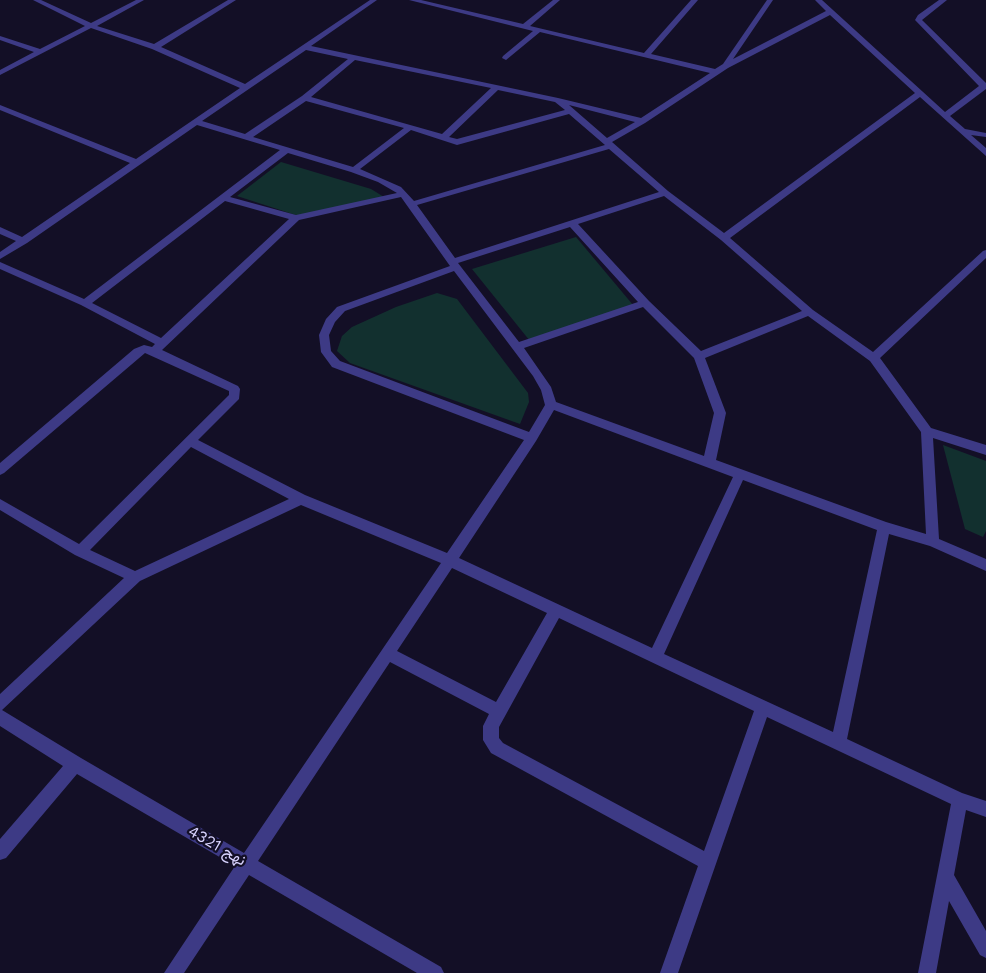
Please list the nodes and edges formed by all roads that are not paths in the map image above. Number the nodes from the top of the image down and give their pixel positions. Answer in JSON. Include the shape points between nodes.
{"nodes":[{"id":1,"x":36,"y":0,"type":"edge"},
{"id":2,"x":141,"y":0,"type":"edge"},
{"id":3,"x":233,"y":0,"type":"edge"},
{"id":4,"x":374,"y":0,"type":"edge"},
{"id":5,"x":412,"y":0,"type":"edge"},
{"id":6,"x":557,"y":0,"type":"edge"},
{"id":7,"x":695,"y":0,"type":"edge"},
{"id":8,"x":770,"y":0,"type":"edge"},
{"id":9,"x":818,"y":0,"type":"edge"},
{"id":10,"x":944,"y":0,"type":"edge"},
{"id":11,"x":830,"y":12,"type":"junction"},
{"id":12,"x":526,"y":25,"type":"junction"},
{"id":13,"x":91,"y":26,"type":"junction"},
{"id":14,"x":539,"y":29,"type":"junction"},
{"id":15,"x":0,"y":38,"type":"edge"},
{"id":16,"x":303,"y":47,"type":"junction"},
{"id":17,"x":155,"y":48,"type":"junction"},
{"id":18,"x":40,"y":52,"type":"junction"},
{"id":19,"x":646,"y":55,"type":"junction"},
{"id":20,"x":353,"y":58,"type":"junction"},
{"id":21,"x":506,"y":58,"type":"dead end"},
{"id":22,"x":725,"y":66,"type":"junction"},
{"id":23,"x":717,"y":72,"type":"junction"},
{"id":24,"x":0,"y":73,"type":"edge"},
{"id":25,"x":985,"y":86,"type":"edge"},
{"id":26,"x":247,"y":88,"type":"junction"},
{"id":27,"x":496,"y":88,"type":"junction"},
{"id":28,"x":920,"y":94,"type":"junction"},
{"id":29,"x":305,"y":98,"type":"junction"},
{"id":30,"x":558,"y":100,"type":"junction"},
{"id":31,"x":0,"y":107,"type":"edge"},
{"id":32,"x":570,"y":111,"type":"junction"},
{"id":33,"x":945,"y":116,"type":"junction"},
{"id":34,"x":642,"y":121,"type":"junction"},
{"id":35,"x":196,"y":122,"type":"junction"},
{"id":36,"x":410,"y":127,"type":"junction"},
{"id":37,"x":959,"y":130,"type":"junction"},
{"id":38,"x":986,"y":135,"type":"edge"},
{"id":39,"x":245,"y":138,"type":"junction"},
{"id":40,"x":443,"y":138,"type":"junction"},
{"id":41,"x":608,"y":144,"type":"junction"},
{"id":42,"x":285,"y":151,"type":"junction"},
{"id":43,"x":986,"y":153,"type":"edge"},
{"id":44,"x":138,"y":163,"type":"junction"},
{"id":45,"x":354,"y":170,"type":"junction"},
{"id":46,"x":665,"y":193,"type":"junction"},
{"id":47,"x":224,"y":198,"type":"junction"},
{"id":48,"x":408,"y":199,"type":"junction"},
{"id":49,"x":296,"y":218,"type":"junction"},
{"id":50,"x":572,"y":224,"type":"junction"},
{"id":51,"x":0,"y":230,"type":"edge"},
{"id":52,"x":724,"y":238,"type":"junction"},
{"id":53,"x":24,"y":241,"type":"junction"},
{"id":54,"x":986,"y":253,"type":"edge"},
{"id":55,"x":0,"y":256,"type":"edge"},
{"id":56,"x":0,"y":265,"type":"edge"},
{"id":57,"x":454,"y":265,"type":"junction"},
{"id":58,"x":85,"y":303,"type":"junction"},
{"id":59,"x":645,"y":303,"type":"junction"},
{"id":60,"x":809,"y":312,"type":"junction"},
{"id":61,"x":158,"y":347,"type":"junction"},
{"id":62,"x":517,"y":347,"type":"junction"},
{"id":63,"x":699,"y":356,"type":"junction"},
{"id":64,"x":874,"y":358,"type":"junction"},
{"id":65,"x":551,"y":405,"type":"junction"},
{"id":66,"x":927,"y":431,"type":"junction"},
{"id":67,"x":532,"y":438,"type":"junction"},
{"id":68,"x":189,"y":442,"type":"junction"},
{"id":69,"x":986,"y":450,"type":"edge"},
{"id":70,"x":709,"y":463,"type":"junction"},
{"id":71,"x":0,"y":470,"type":"edge"},
{"id":72,"x":740,"y":474,"type":"junction"},
{"id":73,"x":301,"y":500,"type":"junction"},
{"id":74,"x":0,"y":504,"type":"edge"},
{"id":75,"x":884,"y":527,"type":"junction"},
{"id":76,"x":933,"y":542,"type":"junction"},
{"id":77,"x":80,"y":551,"type":"junction"},
{"id":78,"x":449,"y":560,"type":"junction"},
{"id":79,"x":985,"y":562,"type":"edge"},
{"id":80,"x":135,"y":577,"type":"junction"},
{"id":81,"x":556,"y":610,"type":"junction"},
{"id":82,"x":387,"y":653,"type":"junction"},
{"id":83,"x":655,"y":657,"type":"junction"},
{"id":84,"x":0,"y":704,"type":"edge"},
{"id":85,"x":763,"y":708,"type":"junction"},
{"id":86,"x":498,"y":711,"type":"junction"},
{"id":87,"x":0,"y":718,"type":"edge"},
{"id":88,"x":838,"y":743,"type":"junction"},
{"id":89,"x":75,"y":764,"type":"junction"},
{"id":90,"x":960,"y":800,"type":"junction"},
{"id":91,"x":986,"y":809,"type":"edge"},
{"id":92,"x":0,"y":852,"type":"edge"},
{"id":93,"x":708,"y":862,"type":"junction"},
{"id":94,"x":247,"y":864,"type":"junction"},
{"id":95,"x":945,"y":876,"type":"junction"},
{"id":96,"x":986,"y":949,"type":"edge"},
{"id":97,"x":173,"y":973,"type":"edge"},
{"id":98,"x":435,"y":973,"type":"edge"},
{"id":99,"x":668,"y":973,"type":"edge"},
{"id":100,"x":927,"y":973,"type":"edge"}],
"edges":[{"from":1,"to":13,"type":"street"},
{"from":2,"to":13,"type":"street"},
{"from":3,"to":17,"type":"street"},
{"from":4,"to":16,"type":"street"},
{"from":5,"to":12,"type":"street"},
{"from":6,"to":12,"type":"street"},
{"from":7,"to":19,"type":"street"},
{"from":8,"to":22,"type":"street"},
{"from":9,"to":11,"type":"street"},
{"from":10,"to":25,"type":"street","via":[[918,20]]},
{"from":11,"to":22,"type":"street"},
{"from":11,"to":28,"type":"street"},
{"from":12,"to":14,"type":"street"},
{"from":13,"to":17,"type":"street"},
{"from":13,"to":18,"type":"street"},
{"from":14,"to":19,"type":"street"},
{"from":14,"to":21,"type":"street"},
{"from":15,"to":18,"type":"street"},
{"from":16,"to":20,"type":"street"},
{"from":16,"to":26,"type":"street"},
{"from":17,"to":26,"type":"street"},
{"from":18,"to":24,"type":"street"},
{"from":19,"to":23,"type":"street"},
{"from":20,"to":27,"type":"street"},
{"from":20,"to":29,"type":"street"},
{"from":22,"to":23,"type":"street"},
{"from":23,"to":34,"type":"street"},
{"from":25,"to":33,"type":"street"},
{"from":26,"to":35,"type":"street"},
{"from":27,"to":30,"type":"street"},
{"from":27,"to":40,"type":"street"},
{"from":28,"to":33,"type":"street"},
{"from":28,"to":52,"type":"street"},
{"from":29,"to":36,"type":"street"},
{"from":29,"to":39,"type":"street"},
{"from":30,"to":32,"type":"street"},
{"from":30,"to":34,"type":"street"},
{"from":31,"to":44,"type":"street"},
{"from":32,"to":40,"type":"street","via":[[457,142]]},
{"from":32,"to":41,"type":"street"},
{"from":33,"to":37,"type":"street"},
{"from":34,"to":41,"type":"street"},
{"from":35,"to":39,"type":"street"},
{"from":35,"to":44,"type":"street"},
{"from":36,"to":40,"type":"street"},
{"from":36,"to":45,"type":"street"},
{"from":37,"to":38,"type":"street"},
{"from":37,"to":43,"type":"street"},
{"from":39,"to":42,"type":"street"},
{"from":41,"to":46,"type":"street"},
{"from":41,"to":48,"type":"street"},
{"from":42,"to":45,"type":"street"},
{"from":42,"to":47,"type":"street"},
{"from":44,"to":53,"type":"street"},
{"from":45,"to":48,"type":"street","via":[[392,185]]},
{"from":46,"to":50,"type":"street"},
{"from":46,"to":52,"type":"street"},
{"from":47,"to":49,"type":"street"},
{"from":47,"to":58,"type":"street"},
{"from":48,"to":49,"type":"street"},
{"from":48,"to":57,"type":"street"},
{"from":49,"to":61,"type":"street"},
{"from":50,"to":57,"type":"street"},
{"from":50,"to":59,"type":"street"},
{"from":51,"to":53,"type":"street"},
{"from":52,"to":60,"type":"street"},
{"from":53,"to":55,"type":"street"},
{"from":54,"to":64,"type":"street"},
{"from":56,"to":58,"type":"street"},
{"from":57,"to":62,"type":"street"},
{"from":57,"to":67,"type":"street","via":[[341,309],[330,321],[324,335],[326,352],[336,364]]},
{"from":58,"to":61,"type":"street"},
{"from":59,"to":62,"type":"street"},
{"from":59,"to":63,"type":"street"},
{"from":60,"to":63,"type":"street"},
{"from":60,"to":64,"type":"street"},
{"from":61,"to":68,"type":"street","via":[[235,392],[235,396]]},
{"from":61,"to":71,"type":"street","via":[[138,352]]},
{"from":62,"to":65,"type":"street","via":[[542,381]]},
{"from":63,"to":70,"type":"street","via":[[720,413]]},
{"from":64,"to":66,"type":"street"},
{"from":65,"to":67,"type":"street"},
{"from":65,"to":70,"type":"street"},
{"from":66,"to":69,"type":"street"},
{"from":66,"to":76,"type":"street"},
{"from":67,"to":78,"type":"street"},
{"from":68,"to":73,"type":"street"},
{"from":68,"to":77,"type":"street"},
{"from":70,"to":72,"type":"street"},
{"from":72,"to":75,"type":"street"},
{"from":72,"to":83,"type":"street"},
{"from":73,"to":78,"type":"street"},
{"from":73,"to":80,"type":"street"},
{"from":74,"to":77,"type":"street"},
{"from":75,"to":76,"type":"street"},
{"from":75,"to":88,"type":"street"},
{"from":76,"to":79,"type":"street"},
{"from":77,"to":80,"type":"street"},
{"from":78,"to":81,"type":"street"},
{"from":78,"to":82,"type":"street"},
{"from":80,"to":84,"type":"street"},
{"from":81,"to":83,"type":"street"},
{"from":81,"to":86,"type":"street"},
{"from":82,"to":86,"type":"street"},
{"from":82,"to":94,"type":"street"},
{"from":83,"to":85,"type":"street"},
{"from":85,"to":88,"type":"street"},
{"from":85,"to":93,"type":"street"},
{"from":86,"to":93,"type":"street","via":[[491,726],[491,740],[497,748]]},
{"from":87,"to":89,"type":"street","name":"نهج 4321"},
{"from":88,"to":90,"type":"street"},
{"from":89,"to":92,"type":"street"},
{"from":89,"to":94,"type":"street","name":"نهج 4321"},
{"from":90,"to":91,"type":"street"},
{"from":90,"to":95,"type":"street"},
{"from":93,"to":99,"type":"street"},
{"from":94,"to":97,"type":"street"},
{"from":94,"to":98,"type":"street","name":"نهج 4321"},
{"from":95,"to":96,"type":"street"},
{"from":95,"to":100,"type":"street"}]}
